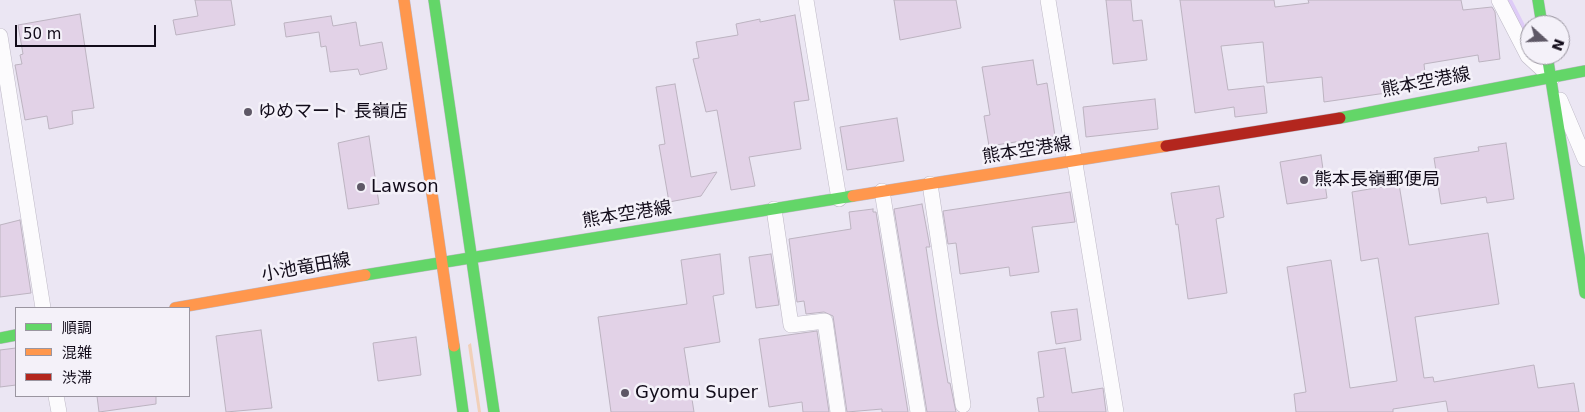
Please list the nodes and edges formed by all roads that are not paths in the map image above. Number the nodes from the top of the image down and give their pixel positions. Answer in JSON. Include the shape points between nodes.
{"nodes":[{"id":1,"x":404,"y":0,"type":"edge"},
{"id":2,"x":434,"y":0,"type":"edge"},
{"id":3,"x":806,"y":0,"type":"edge"},
{"id":4,"x":1048,"y":0,"type":"edge"},
{"id":5,"x":1499,"y":0,"type":"edge"},
{"id":6,"x":1538,"y":0,"type":"edge"},
{"id":7,"x":1540,"y":15,"type":"edge"},
{"id":8,"x":0,"y":36,"type":"edge"},
{"id":9,"x":1549,"y":65,"type":"edge"},
{"id":10,"x":1585,"y":70,"type":"edge"},
{"id":11,"x":1551,"y":76,"type":"junction"},
{"id":12,"x":1585,"y":159,"type":"edge"},
{"id":13,"x":1074,"y":161,"type":"junction"},
{"id":14,"x":930,"y":184,"type":"junction"},
{"id":15,"x":882,"y":192,"type":"junction"},
{"id":16,"x":839,"y":198,"type":"junction"},
{"id":17,"x":774,"y":209,"type":"junction"},
{"id":18,"x":473,"y":258,"type":"junction"},
{"id":19,"x":443,"y":262,"type":"junction"},
{"id":20,"x":1585,"y":293,"type":"edge"},
{"id":21,"x":43,"y":307,"type":"edge"},
{"id":22,"x":181,"y":307,"type":"edge"},
{"id":23,"x":15,"y":335,"type":"edge"},
{"id":24,"x":0,"y":338,"type":"edge"},
{"id":25,"x":56,"y":397,"type":"edge"},
{"id":26,"x":963,"y":405,"type":"dead end"},
{"id":27,"x":59,"y":412,"type":"edge"},
{"id":28,"x":463,"y":412,"type":"edge"},
{"id":29,"x":494,"y":412,"type":"edge"},
{"id":30,"x":838,"y":412,"type":"edge"},
{"id":31,"x":918,"y":412,"type":"edge"},
{"id":32,"x":1116,"y":412,"type":"edge"}],
"edges":[{"from":1,"to":19,"type":"main road"},
{"from":2,"to":18,"type":"main road"},
{"from":3,"to":16,"type":"street"},
{"from":4,"to":13,"type":"street"},
{"from":5,"to":11,"type":"street","via":[[1528,56]]},
{"from":6,"to":7,"type":"main road"},
{"from":8,"to":21,"type":"street"},
{"from":9,"to":11,"type":"main road"},
{"from":10,"to":11,"type":"main road","name":"熊本空港線"},
{"from":11,"to":12,"type":"street"},
{"from":11,"to":13,"type":"main road","name":"熊本空港線","via":[[1358,115]]},
{"from":11,"to":20,"type":"main road"},
{"from":13,"to":14,"type":"main road","name":"熊本空港線"},
{"from":13,"to":32,"type":"street"},
{"from":14,"to":15,"type":"main road","name":"熊本空港線"},
{"from":14,"to":26,"type":"street"},
{"from":15,"to":16,"type":"main road","name":"熊本空港線"},
{"from":15,"to":31,"type":"street"},
{"from":16,"to":17,"type":"main road","name":"熊本空港線"},
{"from":17,"to":18,"type":"main road","name":"熊本空港線"},
{"from":17,"to":30,"type":"street","via":[[791,325],[825,321]]},
{"from":18,"to":19,"type":"main road","name":"熊本空港線"},
{"from":18,"to":29,"type":"main road"},
{"from":19,"to":22,"type":"main road","name":"小池竜田線"},
{"from":19,"to":28,"type":"main road"},
{"from":23,"to":24,"type":"main road"},
{"from":25,"to":27,"type":"street"}]}
